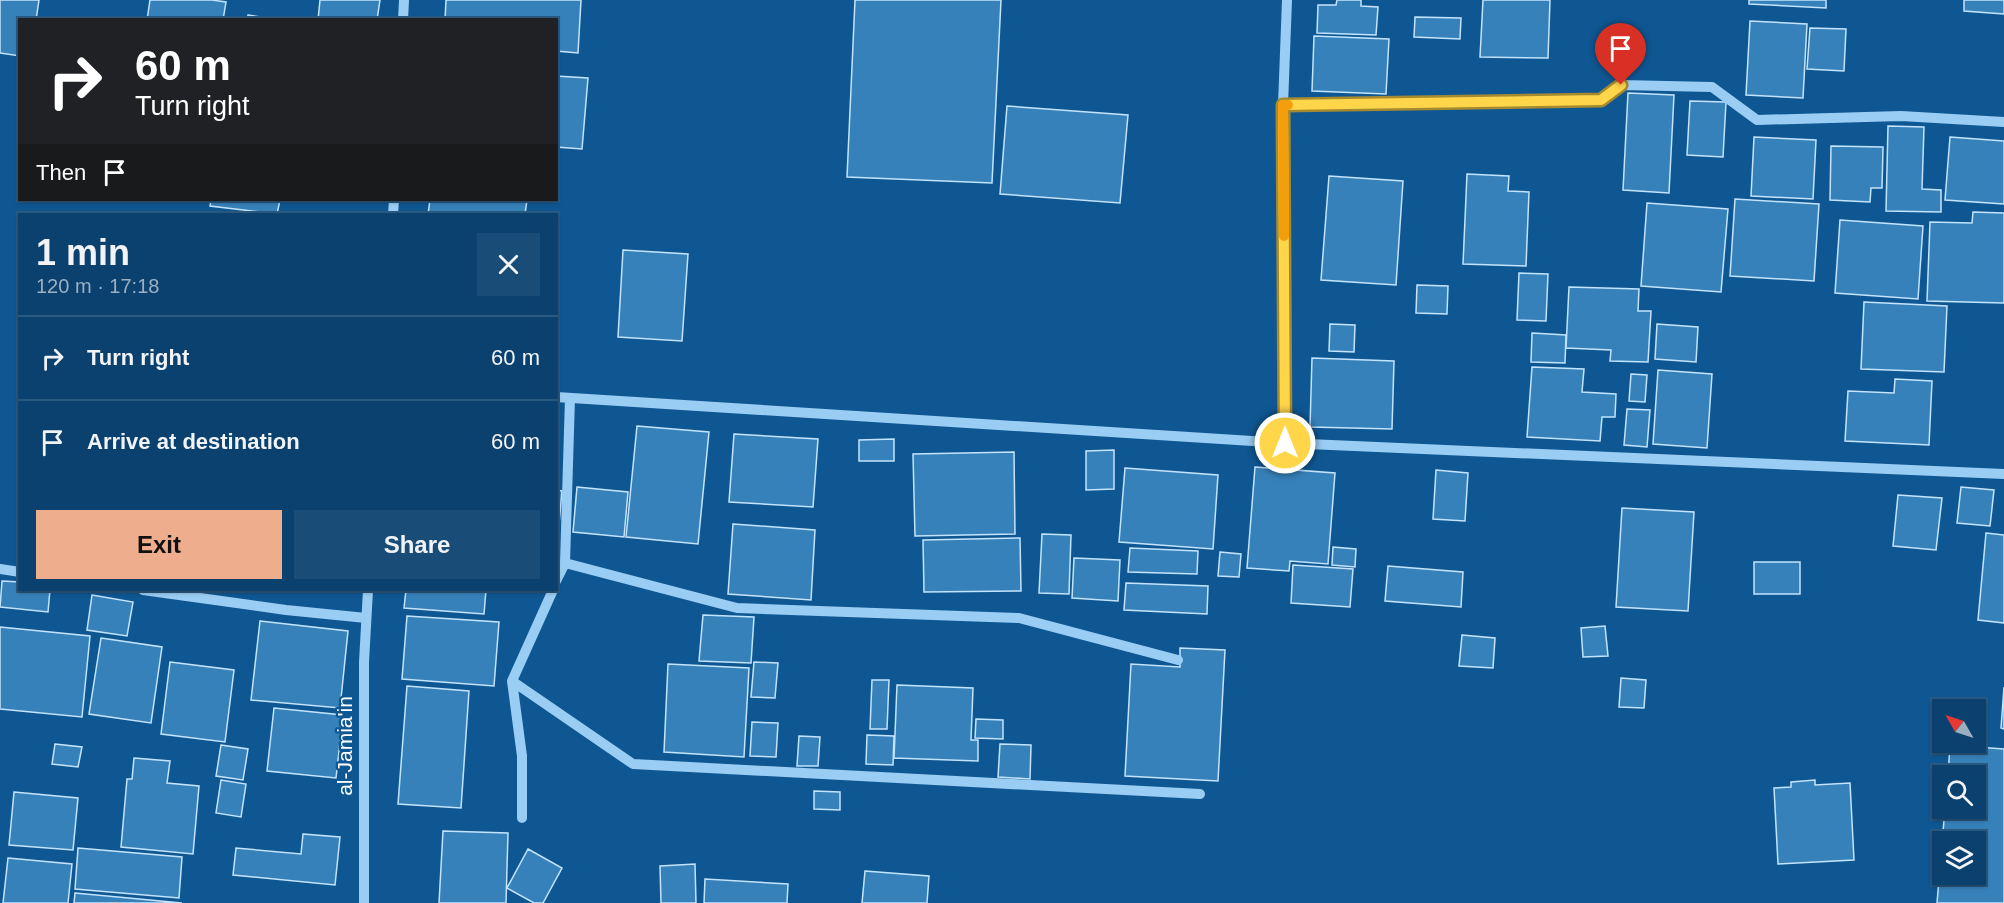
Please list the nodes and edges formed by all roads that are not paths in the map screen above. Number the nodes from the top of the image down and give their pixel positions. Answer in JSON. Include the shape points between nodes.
{"nodes":[{"id":1,"x":404,"y":0,"type":"edge"},
{"id":2,"x":1287,"y":0,"type":"edge"},
{"id":3,"x":403,"y":18,"type":"edge"},
{"id":4,"x":1283,"y":105,"type":"junction"},
{"id":5,"x":2004,"y":122,"type":"edge"},
{"id":6,"x":558,"y":397,"type":"edge"},
{"id":7,"x":570,"y":398,"type":"junction"},
{"id":8,"x":1285,"y":443,"type":"junction"},
{"id":9,"x":2004,"y":474,"type":"edge"},
{"id":10,"x":565,"y":563,"type":"junction"},
{"id":11,"x":0,"y":569,"type":"edge"},
{"id":12,"x":18,"y":572,"type":"edge"},
{"id":13,"x":558,"y":577,"type":"edge"},
{"id":14,"x":150,"y":591,"type":"edge"},
{"id":15,"x":368,"y":591,"type":"edge"},
{"id":16,"x":553,"y":591,"type":"edge"},
{"id":17,"x":366,"y":618,"type":"junction"},
{"id":18,"x":1178,"y":660,"type":"dead end"},
{"id":19,"x":512,"y":681,"type":"junction"},
{"id":20,"x":1200,"y":794,"type":"dead end"},
{"id":21,"x":522,"y":818,"type":"dead end"},
{"id":22,"x":364,"y":903,"type":"edge"}],
"edges":[{"from":1,"to":3,"type":"street"},
{"from":2,"to":4,"type":"street"},
{"from":4,"to":5,"type":"street","via":[[1601,100],[1621,85],[1712,87],[1756,120],[1901,116]]},
{"from":4,"to":8,"type":"street"},
{"from":6,"to":7,"type":"street"},
{"from":7,"to":8,"type":"street"},
{"from":7,"to":10,"type":"street"},
{"from":8,"to":9,"type":"street"},
{"from":10,"to":13,"type":"street"},
{"from":10,"to":18,"type":"street","via":[[737,608],[1019,618]]},
{"from":11,"to":12,"type":"street"},
{"from":14,"to":17,"type":"street"},
{"from":15,"to":17,"type":"street","name":"al-Jamia'in"},
{"from":16,"to":19,"type":"street"},
{"from":17,"to":22,"type":"street","name":"al-Jamia'in"},
{"from":19,"to":20,"type":"street","via":[[633,764]]},
{"from":19,"to":21,"type":"street","via":[[522,756]]}]}
